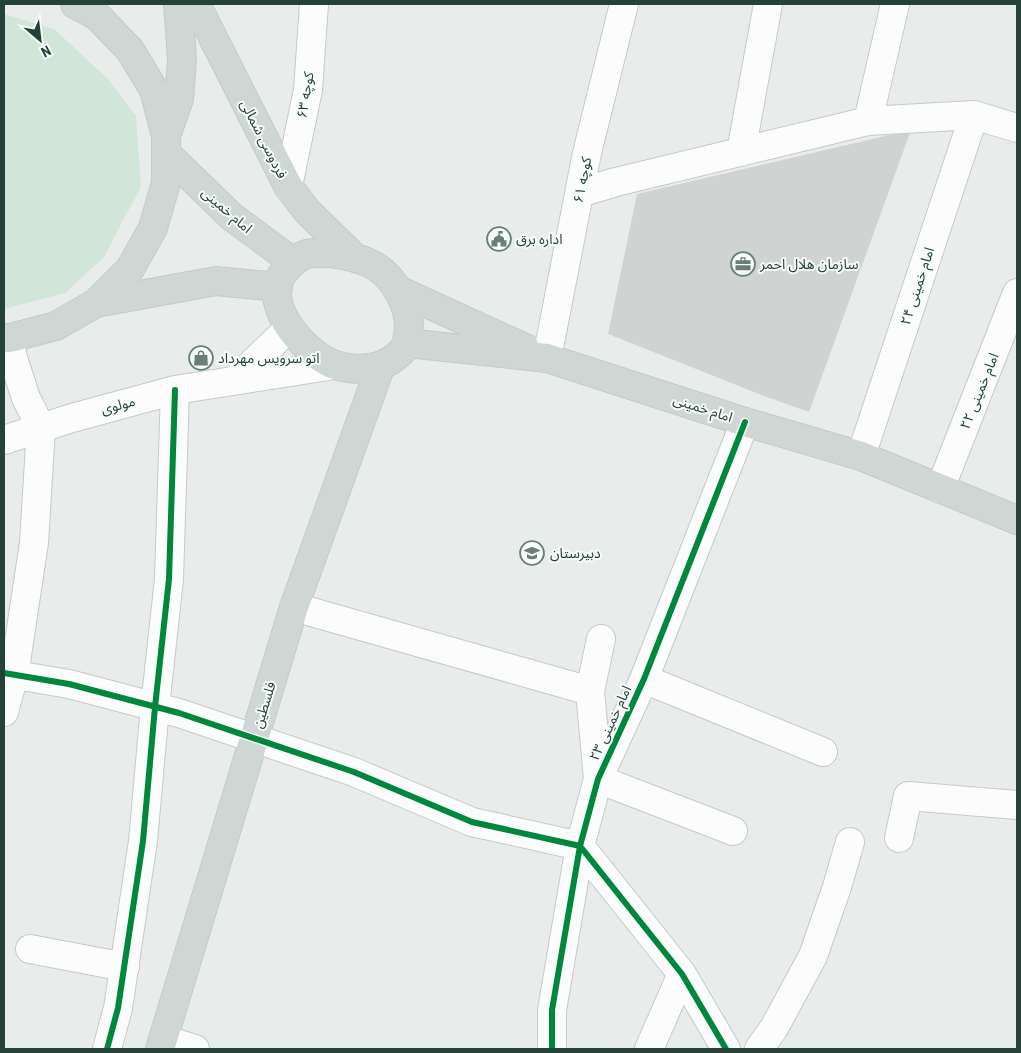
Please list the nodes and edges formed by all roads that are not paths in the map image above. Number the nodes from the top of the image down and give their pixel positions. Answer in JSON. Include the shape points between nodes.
{"nodes":[{"id":1,"x":75,"y":4,"type":"edge"},
{"id":2,"x":178,"y":4,"type":"edge"},
{"id":3,"x":196,"y":4,"type":"edge"},
{"id":4,"x":314,"y":4,"type":"edge"},
{"id":5,"x":624,"y":4,"type":"edge"},
{"id":6,"x":768,"y":4,"type":"edge"},
{"id":7,"x":895,"y":4,"type":"edge"},
{"id":8,"x":974,"y":115,"type":"junction"},
{"id":9,"x":868,"y":121,"type":"junction"},
{"id":10,"x":1017,"y":128,"type":"edge"},
{"id":11,"x":166,"y":144,"type":"junction"},
{"id":12,"x":741,"y":152,"type":"junction"},
{"id":13,"x":288,"y":186,"type":"junction"},
{"id":14,"x":579,"y":193,"type":"junction"},
{"id":15,"x":355,"y":258,"type":"junction"},
{"id":16,"x":293,"y":262,"type":"junction"},
{"id":17,"x":278,"y":287,"type":"junction"},
{"id":18,"x":398,"y":290,"type":"junction"},
{"id":19,"x":1017,"y":293,"type":"edge"},
{"id":20,"x":96,"y":303,"type":"junction"},
{"id":21,"x":290,"y":328,"type":"junction"},
{"id":22,"x":7,"y":338,"type":"edge"},
{"id":23,"x":407,"y":343,"type":"junction"},
{"id":24,"x":547,"y":358,"type":"junction"},
{"id":25,"x":335,"y":365,"type":"junction"},
{"id":26,"x":381,"y":365,"type":"junction"},
{"id":27,"x":235,"y":380,"type":"junction"},
{"id":28,"x":175,"y":390,"type":"junction"},
{"id":29,"x":745,"y":422,"type":"junction"},
{"id":30,"x":40,"y":428,"type":"junction"},
{"id":31,"x":4,"y":440,"type":"edge"},
{"id":32,"x":861,"y":456,"type":"junction"},
{"id":33,"x":940,"y":489,"type":"junction"},
{"id":34,"x":1017,"y":520,"type":"edge"},
{"id":35,"x":294,"y":607,"type":"junction"},
{"id":36,"x":601,"y":639,"type":"dead end"},
{"id":37,"x":9,"y":674,"type":"edge"},
{"id":38,"x":644,"y":679,"type":"junction"},
{"id":39,"x":590,"y":691,"type":"junction"},
{"id":40,"x":154,"y":707,"type":"junction"},
{"id":41,"x":4,"y":712,"type":"edge"},
{"id":42,"x":254,"y":738,"type":"junction"},
{"id":43,"x":824,"y":752,"type":"dead end"},
{"id":44,"x":598,"y":779,"type":"junction"},
{"id":45,"x":1017,"y":805,"type":"edge"},
{"id":46,"x":733,"y":831,"type":"dead end"},
{"id":47,"x":899,"y":838,"type":"dead end"},
{"id":48,"x":850,"y":842,"type":"dead end"},
{"id":49,"x":580,"y":846,"type":"junction"},
{"id":50,"x":30,"y":949,"type":"dead end"},
{"id":51,"x":125,"y":967,"type":"junction"},
{"id":52,"x":682,"y":974,"type":"junction"},
{"id":53,"x":162,"y":1044,"type":"edge"},
{"id":54,"x":107,"y":1049,"type":"edge"},
{"id":55,"x":195,"y":1049,"type":"edge"},
{"id":56,"x":552,"y":1049,"type":"edge"},
{"id":57,"x":649,"y":1049,"type":"edge"},
{"id":58,"x":726,"y":1049,"type":"edge"},
{"id":59,"x":759,"y":1049,"type":"edge"}],
"edges":[{"from":1,"to":11,"type":"main road","via":[[97,16],[130,50],[154,90]]},
{"from":2,"to":11,"type":"main road","via":[[182,59],[180,99]]},
{"from":3,"to":13,"type":"main road","name":"فردوسی شمالی"},
{"from":4,"to":13,"type":"street","name":"کوچه ۶۳","via":[[308,90]]},
{"from":5,"to":14,"type":"street","name":"کوچه ۶۱"},
{"from":6,"to":12,"type":"street"},
{"from":7,"to":9,"type":"street"},
{"from":8,"to":9,"type":"street"},
{"from":8,"to":10,"type":"street"},
{"from":8,"to":32,"type":"street","name":"امام خمینی ۲۴"},
{"from":9,"to":12,"type":"street"},
{"from":11,"to":16,"type":"main road","name":"امام خمینی","via":[[232,217]]},
{"from":11,"to":20,"type":"main road","via":[[166,183],[153,228],[130,269]]},
{"from":12,"to":14,"type":"street"},
{"from":13,"to":15,"type":"main road","name":"فردوسی شمالی","via":[[306,211]]},
{"from":14,"to":24,"type":"street","name":"کوچه ۶۱"},
{"from":15,"to":16,"type":"main road","via":[[330,253],[307,254]]},
{"from":15,"to":18,"type":"main road","via":[[385,274]]},
{"from":16,"to":17,"type":"main road","via":[[281,276]]},
{"from":17,"to":20,"type":"main road","via":[[216,281]]},
{"from":17,"to":21,"type":"main road","via":[[278,301]]},
{"from":18,"to":23,"type":"main road","via":[[406,307]]},
{"from":18,"to":24,"type":"main road"},
{"from":19,"to":33,"type":"street","name":"امام خمینی ۲۲"},
{"from":20,"to":22,"type":"main road","via":[[56,326]]},
{"from":21,"to":25,"type":"main road","via":[[305,345]]},
{"from":21,"to":27,"type":"street"},
{"from":22,"to":30,"type":"street","via":[[26,398]]},
{"from":23,"to":24,"type":"main road","name":"امام خمینی"},
{"from":23,"to":26,"type":"main road","via":[[394,360]]},
{"from":24,"to":29,"type":"main road","name":"امام خمینی"},
{"from":25,"to":26,"type":"main road","via":[[355,369]]},
{"from":25,"to":27,"type":"street","name":"مولوی"},
{"from":26,"to":35,"type":"main road","name":"فلسطین"},
{"from":27,"to":28,"type":"street","name":"مولوی"},
{"from":28,"to":30,"type":"street","name":"مولوی"},
{"from":28,"to":40,"type":"street","via":[[169,579]]},
{"from":29,"to":32,"type":"main road","name":"امام خمینی"},
{"from":29,"to":38,"type":"street","name":"امام خمینی ۲۳"},
{"from":30,"to":31,"type":"street","name":"مولوی"},
{"from":30,"to":37,"type":"street","via":[[34,543]]},
{"from":32,"to":33,"type":"main road","name":"امام خمینی"},
{"from":33,"to":34,"type":"main road","name":"امام خمینی"},
{"from":35,"to":39,"type":"street"},
{"from":35,"to":42,"type":"main road","name":"فلسطین"},
{"from":36,"to":39,"type":"street"},
{"from":37,"to":40,"type":"street","via":[[69,684]]},
{"from":37,"to":41,"type":"street"},
{"from":38,"to":43,"type":"street"},
{"from":38,"to":44,"type":"street","name":"امام خمینی ۲۳"},
{"from":39,"to":44,"type":"street"},
{"from":40,"to":42,"type":"street"},
{"from":40,"to":51,"type":"street","via":[[143,841]]},
{"from":42,"to":49,"type":"street","via":[[354,772],[472,822]]},
{"from":42,"to":53,"type":"main road","name":"فلسطین"},
{"from":44,"to":46,"type":"street"},
{"from":44,"to":49,"type":"street","name":"امام خمینی ۲۳"},
{"from":45,"to":47,"type":"street","via":[[908,796]]},
{"from":48,"to":59,"type":"street","via":[[813,956]]},
{"from":49,"to":52,"type":"street"},
{"from":49,"to":56,"type":"street","name":"امام خمینی ۲۳","via":[[552,1010]]},
{"from":50,"to":51,"type":"street"},
{"from":51,"to":54,"type":"street"},
{"from":52,"to":57,"type":"street"},
{"from":52,"to":58,"type":"street"},
{"from":53,"to":55,"type":"street"}]}
